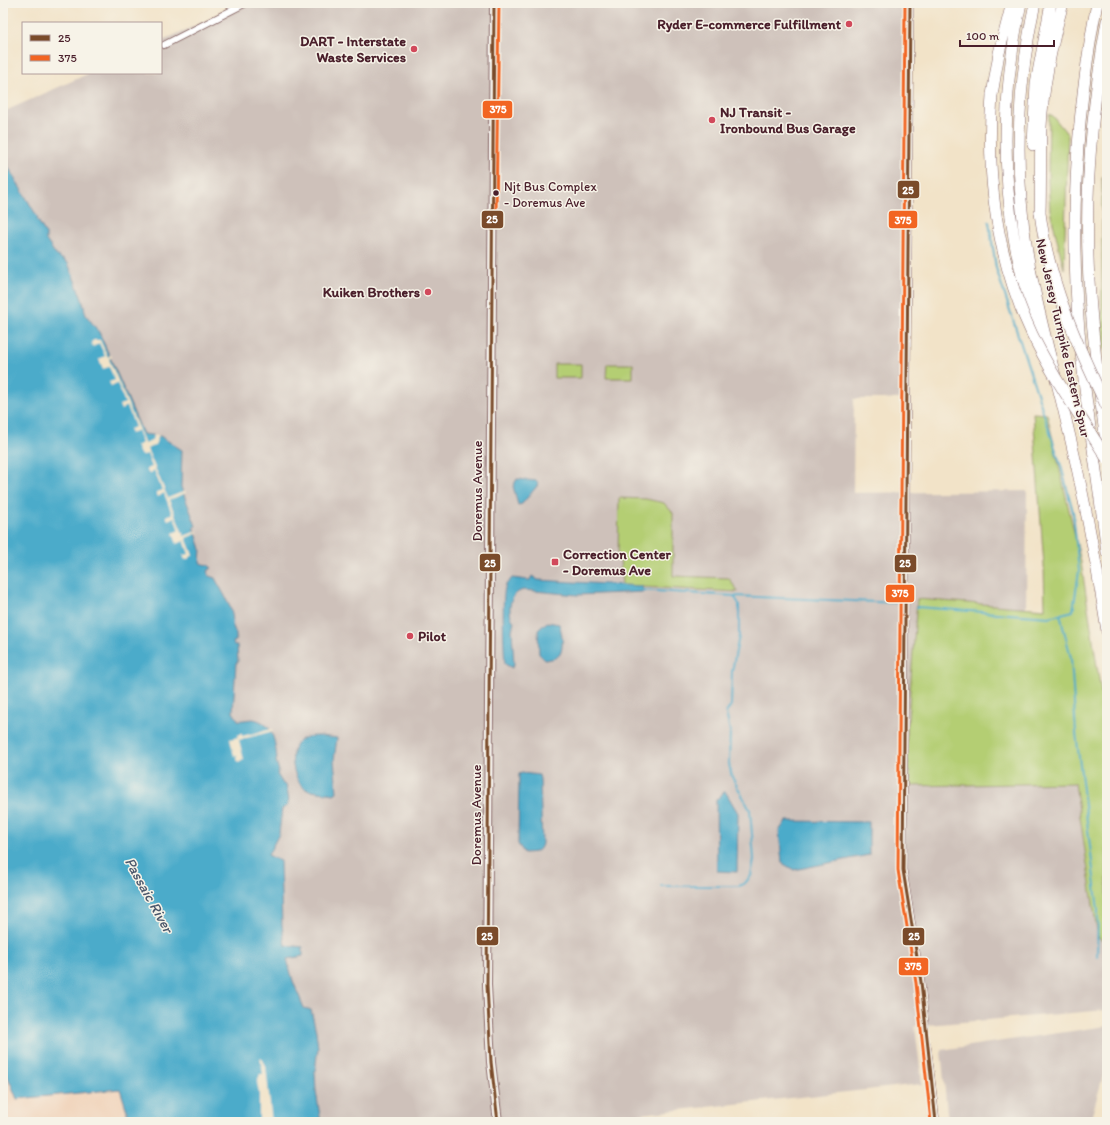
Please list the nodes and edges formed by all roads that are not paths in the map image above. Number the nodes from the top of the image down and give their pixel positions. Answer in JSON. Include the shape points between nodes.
{"nodes":[{"id":1,"x":246,"y":3,"type":"edge"},
{"id":2,"x":494,"y":3,"type":"edge"},
{"id":3,"x":910,"y":3,"type":"edge"},
{"id":4,"x":1012,"y":3,"type":"edge"},
{"id":5,"x":1021,"y":3,"type":"edge"},
{"id":6,"x":1035,"y":3,"type":"edge"},
{"id":7,"x":1051,"y":3,"type":"edge"},
{"id":8,"x":1063,"y":3,"type":"edge"},
{"id":9,"x":1097,"y":3,"type":"edge"},
{"id":10,"x":1107,"y":21,"type":"edge"},
{"id":11,"x":164,"y":45,"type":"dead end"},
{"id":12,"x":1040,"y":213,"type":"junction"},
{"id":13,"x":1107,"y":407,"type":"edge"},
{"id":14,"x":1107,"y":451,"type":"edge"},
{"id":15,"x":1107,"y":459,"type":"edge"},
{"id":16,"x":1076,"y":460,"type":"junction"},
{"id":17,"x":1107,"y":552,"type":"edge"},
{"id":18,"x":1107,"y":631,"type":"edge"},
{"id":19,"x":925,"y":1025,"type":"tunnel mouth"},
{"id":20,"x":927,"y":1044,"type":"tunnel mouth"},
{"id":21,"x":498,"y":1122,"type":"edge"},
{"id":22,"x":936,"y":1122,"type":"edge"}],
"edges":[{"from":1,"to":11,"type":"street"},
{"from":2,"to":21,"type":"main road","name":"Doremus Avenue","via":[[487,985],[491,1062]]},
{"from":3,"to":19,"type":"street","via":[[903,870],[921,982]]},
{"from":4,"to":15,"type":"highway","bridge":true,"via":[[999,53],[992,95],[989,144],[991,186],[997,226],[1011,281],[1026,320],[1044,358]]},
{"from":5,"to":16,"type":"highway","via":[[1006,97],[1008,195],[1029,304],[1061,425]]},
{"from":6,"to":16,"type":"highway","name":"New Jersey Turnpike Eastern Spur","via":[[1025,54],[1019,110],[1018,153],[1022,210],[1036,295]]},
{"from":7,"to":12,"type":"highway","via":[[1039,63],[1034,112],[1034,177]]},
{"from":8,"to":12,"type":"highway","via":[[1050,57],[1044,98]]},
{"from":9,"to":17,"type":"highway","name":"New Jersey Turnpike Eastern Spur","via":[[1079,137],[1075,258],[1081,352]]},
{"from":10,"to":14,"type":"highway","name":"New Jersey Turnpike Eastern Spur","via":[[1093,124],[1088,229],[1092,321]]},
{"from":12,"to":13,"type":"highway","bridge":true,"via":[[1060,300]]},
{"from":16,"to":18,"type":"highway","name":"New Jersey Turnpike Eastern Spur"},
{"from":20,"to":22,"type":"street"}]}
